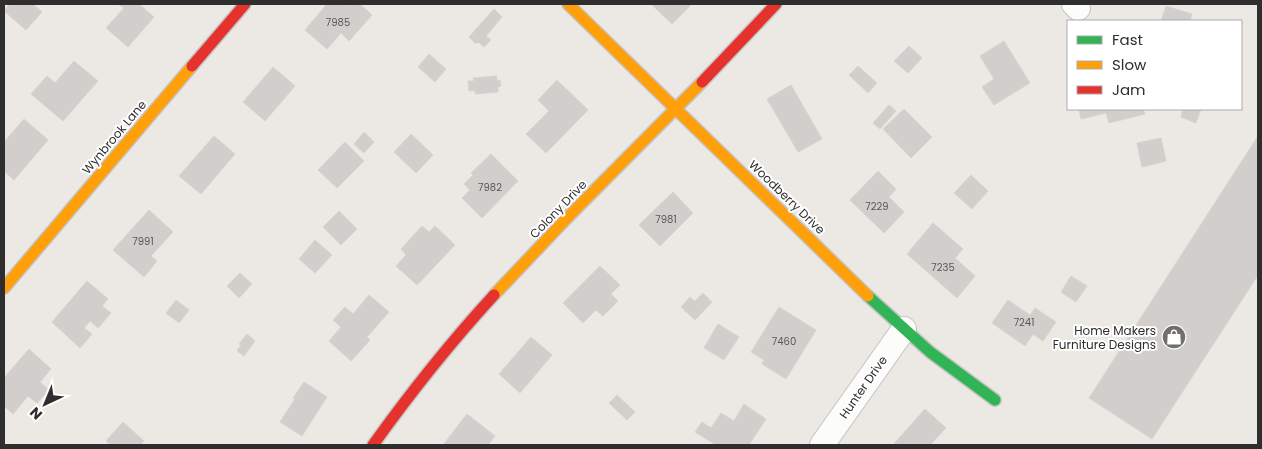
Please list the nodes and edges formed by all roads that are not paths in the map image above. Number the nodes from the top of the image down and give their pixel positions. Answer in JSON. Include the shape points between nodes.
{"nodes":[{"id":1,"x":245,"y":4,"type":"edge"},
{"id":2,"x":568,"y":4,"type":"edge"},
{"id":3,"x":776,"y":4,"type":"edge"},
{"id":4,"x":676,"y":108,"type":"junction"},
{"id":5,"x":4,"y":288,"type":"edge"},
{"id":6,"x":904,"y":329,"type":"junction"},
{"id":7,"x":995,"y":400,"type":"dead end"},
{"id":8,"x":373,"y":445,"type":"edge"},
{"id":9,"x":822,"y":445,"type":"edge"}],
"edges":[{"from":1,"to":5,"type":"street","name":"Wynbrook Lane"},
{"from":2,"to":4,"type":"street","name":"Woodberry Drive"},
{"from":3,"to":4,"type":"street","name":"Colony Drive"},
{"from":4,"to":6,"type":"street","name":"Woodberry Drive"},
{"from":4,"to":8,"type":"street","name":"Colony Drive","via":[[457,336]]},
{"from":6,"to":7,"type":"street","name":"Woodberry Drive"},
{"from":6,"to":9,"type":"street","name":"Hunter Drive"}]}
